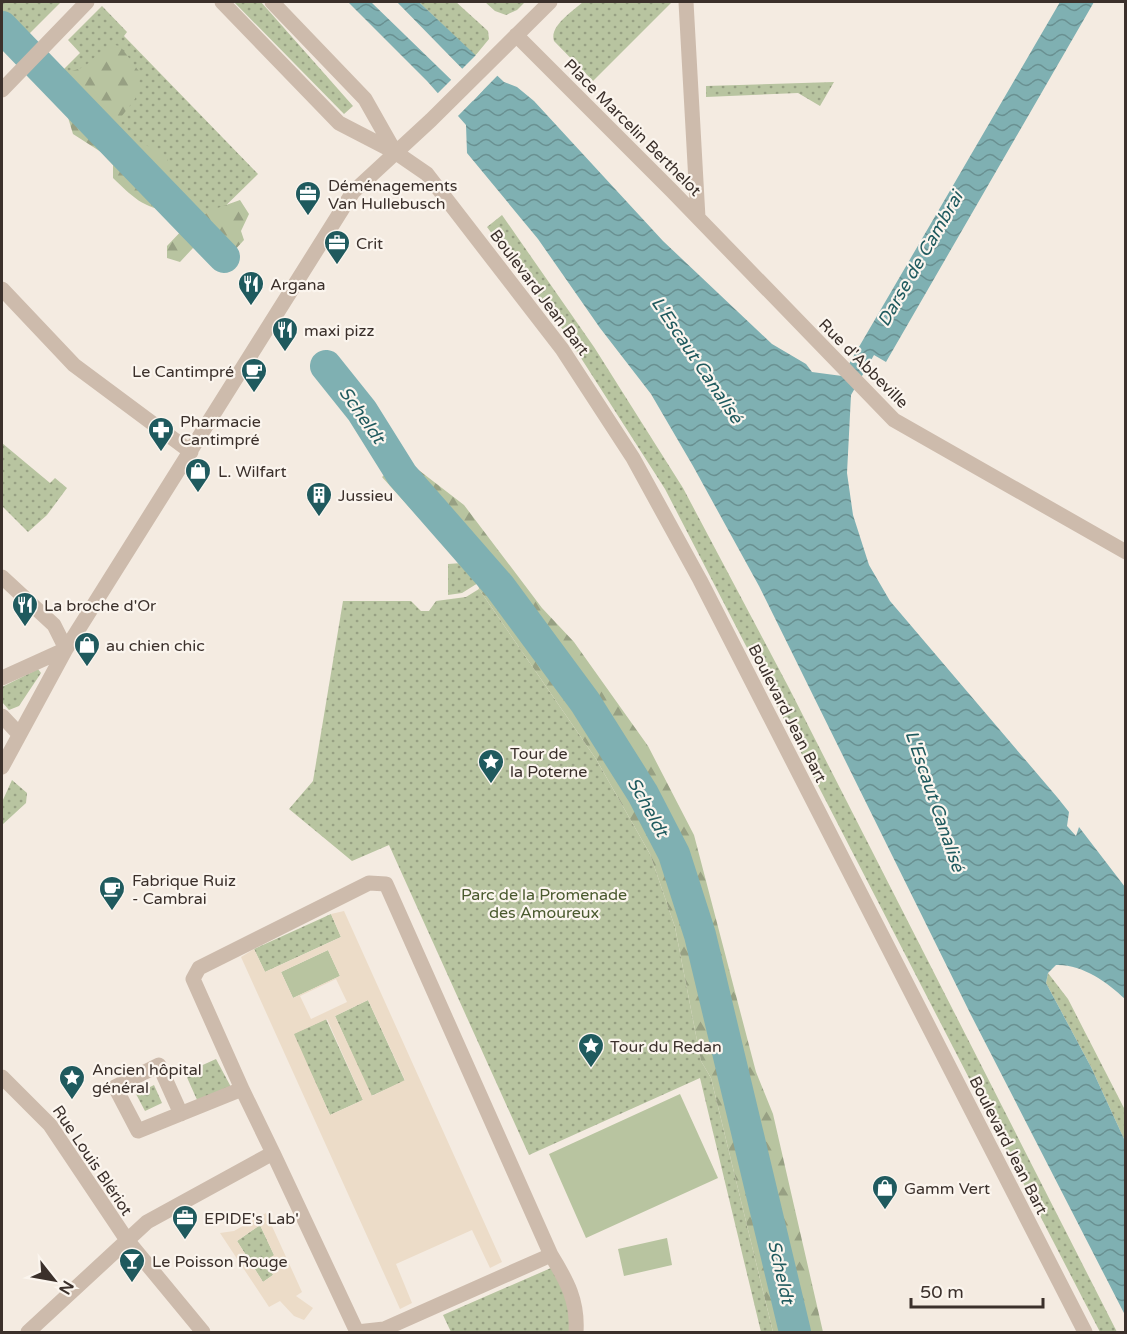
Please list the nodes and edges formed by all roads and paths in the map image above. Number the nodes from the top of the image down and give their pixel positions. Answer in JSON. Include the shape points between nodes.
{"nodes":[{"id":1,"x":87,"y":2,"type":"edge"},
{"id":2,"x":222,"y":2,"type":"edge"},
{"id":3,"x":272,"y":2,"type":"edge"},
{"id":4,"x":550,"y":2,"type":"edge"},
{"id":5,"x":686,"y":2,"type":"edge"},
{"id":6,"x":516,"y":35,"type":"junction"},
{"id":7,"x":2,"y":90,"type":"edge"},
{"id":8,"x":395,"y":152,"type":"junction"},
{"id":9,"x":698,"y":218,"type":"junction"},
{"id":10,"x":2,"y":289,"type":"edge"},
{"id":11,"x":191,"y":452,"type":"junction"},
{"id":12,"x":1125,"y":552,"type":"edge"},
{"id":13,"x":2,"y":577,"type":"edge"},
{"id":14,"x":66,"y":649,"type":"junction"},
{"id":15,"x":2,"y":678,"type":"edge"},
{"id":16,"x":2,"y":716,"type":"edge"},
{"id":17,"x":18,"y":733,"type":"junction"},
{"id":18,"x":2,"y":767,"type":"edge"},
{"id":19,"x":2,"y":1077,"type":"edge"},
{"id":20,"x":242,"y":1089,"type":"junction"},
{"id":21,"x":181,"y":1114,"type":"junction"},
{"id":22,"x":273,"y":1153,"type":"junction"},
{"id":23,"x":127,"y":1240,"type":"junction"},
{"id":24,"x":551,"y":1255,"type":"junction"},
{"id":25,"x":387,"y":1331,"type":"edge"},
{"id":26,"x":28,"y":1332,"type":"edge"},
{"id":27,"x":203,"y":1332,"type":"edge"},
{"id":28,"x":576,"y":1332,"type":"edge"},
{"id":29,"x":1085,"y":1332,"type":"edge"}],
"edges":[{"from":1,"to":7,"type":"street"},
{"from":2,"to":8,"type":"street","name":"Boulevard Jean Bart","via":[[339,123]]},
{"from":3,"to":8,"type":"street","name":"Boulevard Jean Bart","via":[[365,99]]},
{"from":4,"to":6,"type":"street"},
{"from":5,"to":9,"type":"street","name":"Place Marcelin Berthelot"},
{"from":6,"to":8,"type":"street"},
{"from":6,"to":9,"type":"street","name":"Place Marcelin Berthelot"},
{"from":8,"to":11,"type":"street","via":[[353,192]]},
{"from":8,"to":29,"type":"street","name":"Boulevard Jean Bart","via":[[427,174],[459,214],[562,349],[633,458],[700,580]]},
{"from":9,"to":12,"type":"street","name":"Rue d'Abbeville","via":[[894,420]]},
{"from":10,"to":11,"type":"street","via":[[74,365]]},
{"from":11,"to":14,"type":"street"},
{"from":13,"to":14,"type":"street","via":[[54,625]]},
{"from":14,"to":15,"type":"street"},
{"from":14,"to":17,"type":"street"},
{"from":16,"to":17,"type":"street"},
{"from":17,"to":18,"type":"street"},
{"from":19,"to":23,"type":"street","name":"Rue Louis Blériot","via":[[50,1125]]},
{"from":20,"to":21,"type":"street"},
{"from":20,"to":22,"type":"street"},
{"from":20,"to":24,"type":"street","via":[[193,979],[199,968],[369,883],[386,884]]},
{"from":21,"to":21,"type":"street","via":[[138,1131],[115,1087],[159,1065]]},
{"from":22,"to":23,"type":"street","via":[[147,1222]]},
{"from":22,"to":25,"type":"street","via":[[357,1332]]},
{"from":23,"to":26,"type":"street"},
{"from":23,"to":27,"type":"street","name":"Rue Louis Blériot"},
{"from":24,"to":25,"type":"street"},
{"from":24,"to":28,"type":"street","via":[[572,1290]]}]}
